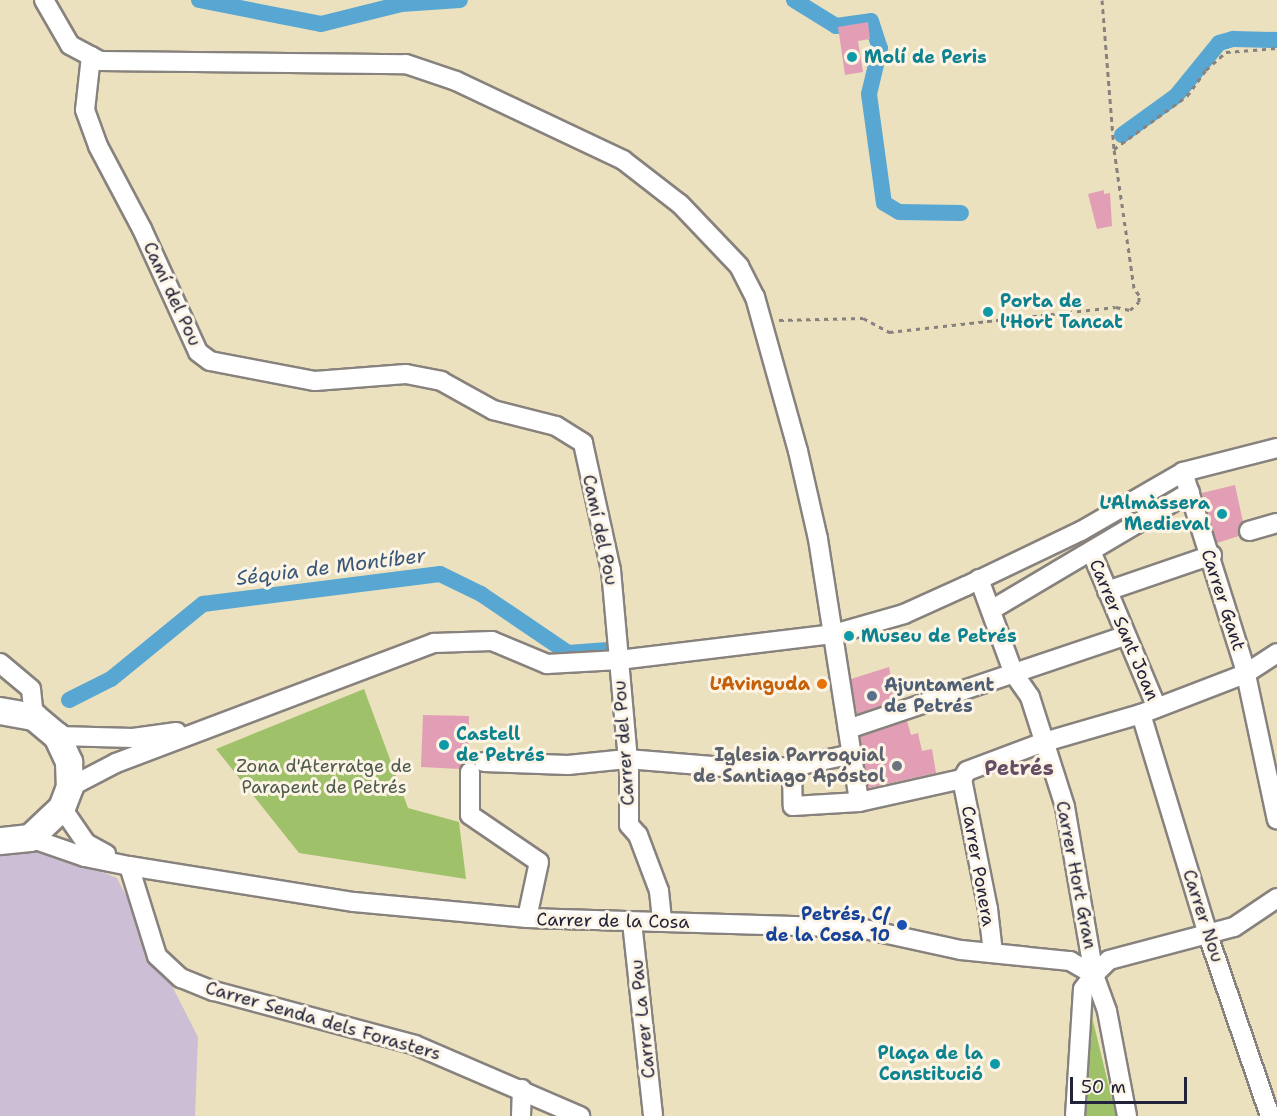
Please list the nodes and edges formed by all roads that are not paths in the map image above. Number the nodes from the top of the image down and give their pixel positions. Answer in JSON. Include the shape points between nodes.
{"nodes":[{"id":1,"x":44,"y":0,"type":"edge"},
{"id":2,"x":91,"y":56,"type":"junction"},
{"id":3,"x":1277,"y":448,"type":"edge"},
{"id":4,"x":1183,"y":472,"type":"junction"},
{"id":5,"x":1190,"y":492,"type":"junction"},
{"id":6,"x":1277,"y":523,"type":"edge"},
{"id":7,"x":1249,"y":531,"type":"dead end"},
{"id":8,"x":1091,"y":551,"type":"junction"},
{"id":9,"x":1212,"y":555,"type":"junction"},
{"id":10,"x":979,"y":579,"type":"junction"},
{"id":11,"x":1107,"y":591,"type":"junction"},
{"id":12,"x":993,"y":609,"type":"junction"},
{"id":13,"x":834,"y":634,"type":"junction"},
{"id":14,"x":1125,"y":636,"type":"junction"},
{"id":15,"x":1277,"y":653,"type":"edge"},
{"id":16,"x":619,"y":660,"type":"junction"},
{"id":17,"x":0,"y":663,"type":"edge"},
{"id":18,"x":1014,"y":674,"type":"junction"},
{"id":19,"x":1245,"y":674,"type":"junction"},
{"id":20,"x":3,"y":707,"type":"edge"},
{"id":21,"x":1149,"y":711,"type":"junction"},
{"id":22,"x":34,"y":717,"type":"junction"},
{"id":23,"x":208,"y":728,"type":"junction"},
{"id":24,"x":848,"y":729,"type":"junction"},
{"id":25,"x":57,"y":736,"type":"junction"},
{"id":26,"x":1045,"y":742,"type":"junction"},
{"id":27,"x":852,"y":754,"type":"junction"},
{"id":28,"x":627,"y":759,"type":"junction"},
{"id":29,"x":792,"y":767,"type":"junction"},
{"id":30,"x":962,"y":780,"type":"junction"},
{"id":31,"x":66,"y":798,"type":"junction"},
{"id":32,"x":860,"y":802,"type":"junction"},
{"id":33,"x":1277,"y":820,"type":"edge"},
{"id":34,"x":30,"y":838,"type":"junction"},
{"id":35,"x":0,"y":841,"type":"edge"},
{"id":36,"x":129,"y":866,"type":"junction"},
{"id":37,"x":1277,"y":898,"type":"edge"},
{"id":38,"x":527,"y":918,"type":"junction"},
{"id":39,"x":662,"y":921,"type":"junction"},
{"id":40,"x":632,"y":922,"type":"junction"},
{"id":41,"x":1208,"y":934,"type":"junction"},
{"id":42,"x":993,"y":953,"type":"junction"},
{"id":43,"x":1094,"y":975,"type":"junction"},
{"id":44,"x":1110,"y":1030,"type":"junction"},
{"id":45,"x":1080,"y":1031,"type":"junction"},
{"id":46,"x":522,"y":1089,"type":"junction"},
{"id":47,"x":521,"y":1116,"type":"edge"},
{"id":48,"x":580,"y":1116,"type":"edge"},
{"id":49,"x":653,"y":1116,"type":"edge"},
{"id":50,"x":1075,"y":1116,"type":"edge"},
{"id":51,"x":1127,"y":1116,"type":"edge"},
{"id":52,"x":1270,"y":1116,"type":"edge"}],
"edges":[{"from":1,"to":2,"type":"street","via":[[70,45]]},
{"from":2,"to":13,"type":"street","via":[[100,62],[406,64],[456,81],[623,160],[681,204],[740,266],[762,321],[798,451]]},
{"from":2,"to":16,"type":"street","name":"Camí del Pou","via":[[85,110],[98,146],[142,229],[198,352],[210,362],[315,381],[406,374],[441,381],[493,410],[556,426],[583,443],[611,570]]},
{"from":3,"to":4,"type":"street"},
{"from":4,"to":5,"type":"street","name":"Carrer Gant"},
{"from":4,"to":10,"type":"street","via":[[1081,531]]},
{"from":5,"to":8,"type":"street"},
{"from":5,"to":9,"type":"street","name":"Carrer Gant"},
{"from":6,"to":7,"type":"street"},
{"from":8,"to":11,"type":"street","name":"Carrer Sant Joan"},
{"from":8,"to":12,"type":"street"},
{"from":9,"to":11,"type":"street"},
{"from":9,"to":19,"type":"street","name":"Carrer Gant"},
{"from":10,"to":12,"type":"street","name":"Carrer Hort Gran"},
{"from":10,"to":13,"type":"street","via":[[904,614]]},
{"from":11,"to":14,"type":"street","name":"Carrer Sant Joan"},
{"from":12,"to":18,"type":"street","name":"Carrer Hort Gran"},
{"from":13,"to":16,"type":"street"},
{"from":13,"to":24,"type":"street"},
{"from":14,"to":18,"type":"street"},
{"from":14,"to":21,"type":"street","name":"Carrer Sant Joan"},
{"from":15,"to":19,"type":"street"},
{"from":16,"to":23,"type":"street","via":[[547,664],[492,641],[434,644]]},
{"from":16,"to":28,"type":"street","name":"Carrer del Pou"},
{"from":17,"to":22,"type":"street","via":[[31,689]]},
{"from":18,"to":24,"type":"street"},
{"from":18,"to":26,"type":"street","name":"Carrer Hort Gran","via":[[1030,697]]},
{"from":19,"to":21,"type":"street"},
{"from":19,"to":33,"type":"street","name":"Carrer Gant"},
{"from":20,"to":22,"type":"main road"},
{"from":21,"to":26,"type":"street"},
{"from":21,"to":41,"type":"street","name":"Carrer Nou"},
{"from":22,"to":25,"type":"main road"},
{"from":23,"to":25,"type":"street","via":[[133,738]]},
{"from":23,"to":31,"type":"street","via":[[116,763]]},
{"from":24,"to":27,"type":"street"},
{"from":25,"to":31,"type":"main road","via":[[69,762]]},
{"from":26,"to":30,"type":"street","via":[[967,771]]},
{"from":26,"to":43,"type":"street","name":"Carrer Hort Gran","via":[[1065,807]]},
{"from":27,"to":29,"type":"street"},
{"from":27,"to":32,"type":"street"},
{"from":28,"to":29,"type":"street","via":[[749,769]]},
{"from":28,"to":38,"type":"street","via":[[477,767],[470,815],[539,862]]},
{"from":28,"to":39,"type":"street","name":"Carrer del Pou","via":[[629,825],[638,835],[659,891]]},
{"from":29,"to":32,"type":"street","via":[[793,806]]},
{"from":30,"to":32,"type":"street"},
{"from":30,"to":42,"type":"street","name":"Carrer Ponera"},
{"from":31,"to":34,"type":"main road"},
{"from":31,"to":36,"type":"street","name":"Carrer de la Cosa","via":[[86,843]]},
{"from":34,"to":35,"type":"main road"},
{"from":34,"to":36,"type":"street","name":"Carrer de la Cosa","via":[[85,857]]},
{"from":36,"to":38,"type":"street","name":"Carrer de la Cosa","via":[[354,902]]},
{"from":36,"to":46,"type":"street","name":"Carrer Senda dels Forasters","via":[[157,956],[181,978],[214,991],[415,1045]]},
{"from":37,"to":41,"type":"street","via":[[1234,927]]},
{"from":38,"to":40,"type":"street","name":"Carrer de la Cosa"},
{"from":39,"to":40,"type":"street","name":"Carrer de la Cosa"},
{"from":39,"to":42,"type":"street","name":"Carrer de la Cosa","via":[[860,928]]},
{"from":40,"to":49,"type":"street","name":"Carrer La Pau"},
{"from":41,"to":43,"type":"street","via":[[1109,960]]},
{"from":41,"to":52,"type":"street","name":"Carrer Nou"},
{"from":42,"to":43,"type":"street","name":"Carrer de la Cosa","via":[[1070,961]]},
{"from":43,"to":44,"type":"street","name":"Carrer Hort Gran"},
{"from":43,"to":45,"type":"street","via":[[1083,989]]},
{"from":44,"to":45,"type":"street","via":[[1098,1026]]},
{"from":44,"to":51,"type":"street","name":"Carrer Hort Gran"},
{"from":45,"to":50,"type":"street"},
{"from":46,"to":47,"type":"street"},
{"from":46,"to":48,"type":"street","name":"Carrer Senda dels Forasters"}]}
